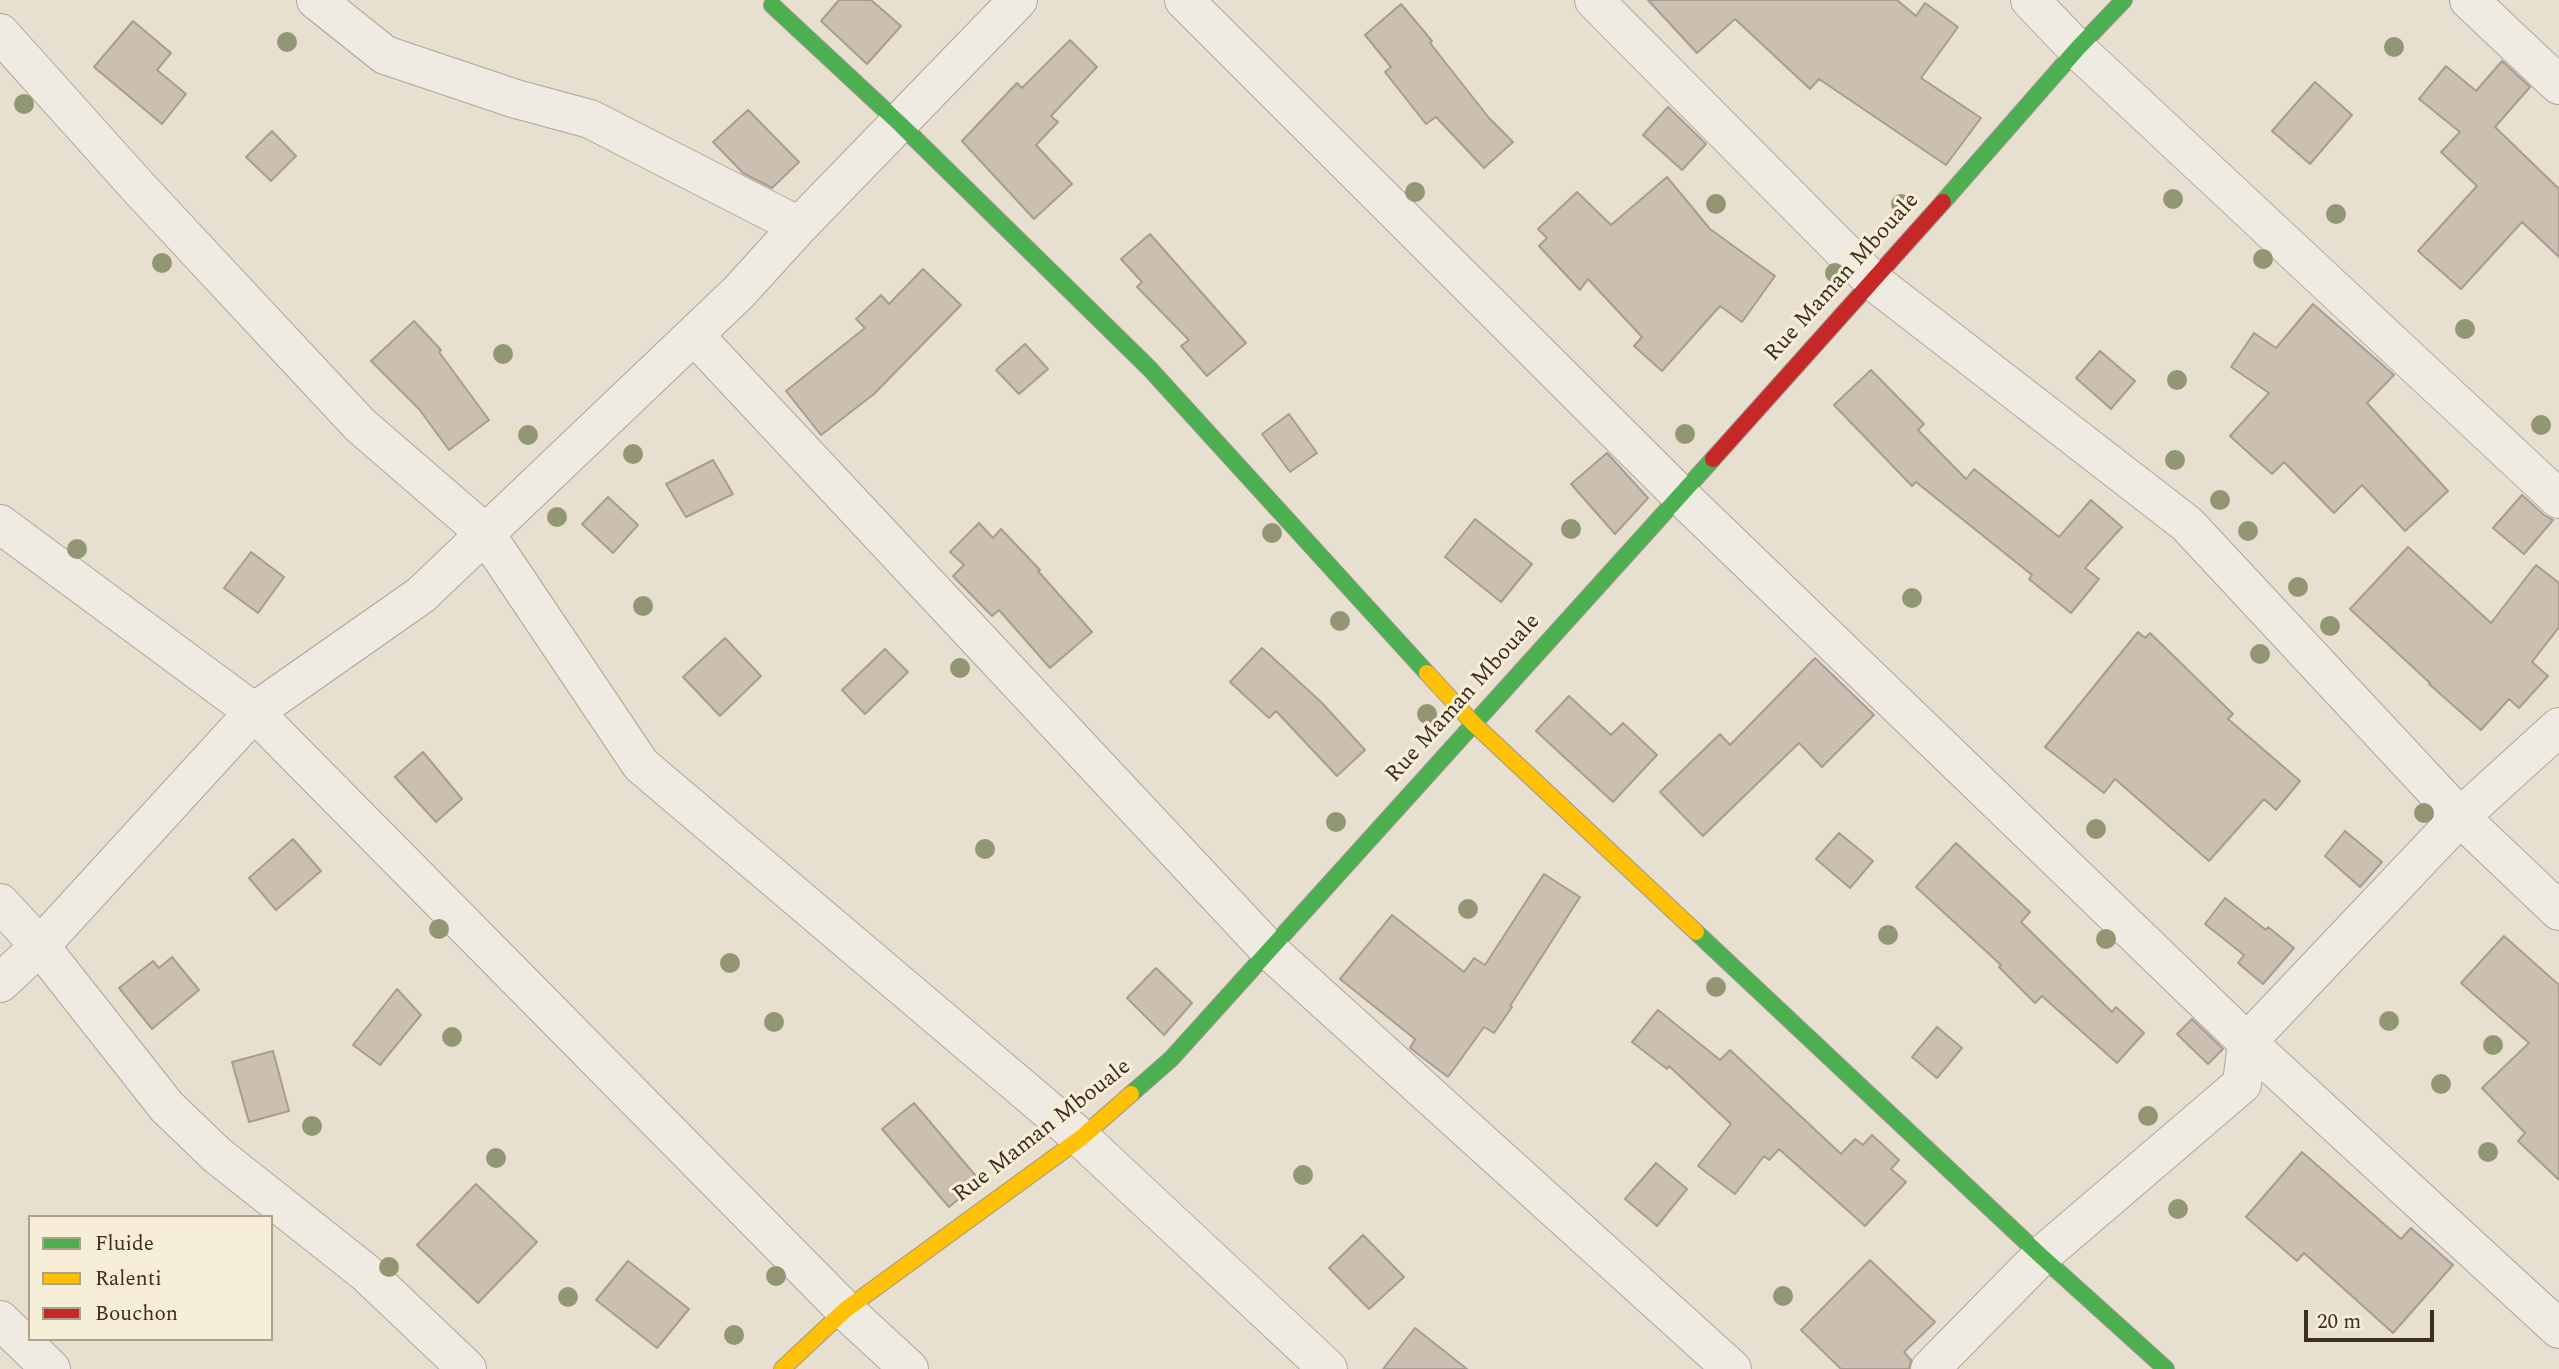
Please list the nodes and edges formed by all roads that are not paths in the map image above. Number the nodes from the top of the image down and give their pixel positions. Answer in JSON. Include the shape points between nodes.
{"nodes":[{"id":1,"x":316,"y":0,"type":"edge"},
{"id":2,"x":1018,"y":0,"type":"edge"},
{"id":3,"x":1184,"y":0,"type":"edge"},
{"id":4,"x":1594,"y":0,"type":"edge"},
{"id":5,"x":2030,"y":0,"type":"edge"},
{"id":6,"x":2124,"y":0,"type":"edge"},
{"id":7,"x":2469,"y":0,"type":"edge"},
{"id":8,"x":772,"y":5,"type":"dead end"},
{"id":9,"x":0,"y":33,"type":"edge"},
{"id":10,"x":2077,"y":49,"type":"junction"},
{"id":11,"x":2559,"y":85,"type":"edge"},
{"id":12,"x":900,"y":124,"type":"junction"},
{"id":13,"x":799,"y":226,"type":"junction"},
{"id":14,"x":1873,"y":281,"type":"junction"},
{"id":15,"x":694,"y":335,"type":"junction"},
{"id":16,"x":1679,"y":494,"type":"junction"},
{"id":17,"x":2559,"y":499,"type":"edge"},
{"id":18,"x":0,"y":524,"type":"edge"},
{"id":19,"x":485,"y":533,"type":"junction"},
{"id":20,"x":254,"y":712,"type":"junction"},
{"id":21,"x":1473,"y":723,"type":"junction"},
{"id":22,"x":2559,"y":727,"type":"edge"},
{"id":23,"x":2460,"y":817,"type":"junction"},
{"id":24,"x":0,"y":903,"type":"edge"},
{"id":25,"x":2559,"y":911,"type":"edge"},
{"id":26,"x":40,"y":946,"type":"junction"},
{"id":27,"x":1269,"y":950,"type":"junction"},
{"id":28,"x":0,"y":983,"type":"edge"},
{"id":29,"x":2247,"y":1042,"type":"junction"},
{"id":30,"x":1081,"y":1138,"type":"junction"},
{"id":31,"x":2041,"y":1256,"type":"junction"},
{"id":32,"x":845,"y":1310,"type":"junction"},
{"id":33,"x":0,"y":1320,"type":"edge"},
{"id":34,"x":2559,"y":1329,"type":"edge"},
{"id":35,"x":51,"y":1369,"type":"edge"},
{"id":36,"x":467,"y":1369,"type":"edge"},
{"id":37,"x":782,"y":1369,"type":"edge"},
{"id":38,"x":909,"y":1369,"type":"edge"},
{"id":39,"x":1328,"y":1369,"type":"edge"},
{"id":40,"x":1732,"y":1369,"type":"edge"},
{"id":41,"x":1930,"y":1369,"type":"edge"},
{"id":42,"x":2166,"y":1369,"type":"edge"}],
"edges":[{"from":1,"to":13,"type":"street","via":[[385,55],[590,119]]},
{"from":2,"to":12,"type":"street"},
{"from":3,"to":16,"type":"street"},
{"from":4,"to":14,"type":"street"},
{"from":5,"to":10,"type":"street"},
{"from":6,"to":10,"type":"street","name":"Rue Maman Mbouale"},
{"from":7,"to":11,"type":"street"},
{"from":8,"to":12,"type":"street"},
{"from":9,"to":19,"type":"street","via":[[360,425]]},
{"from":10,"to":14,"type":"street","name":"Rue Maman Mbouale"},
{"from":10,"to":17,"type":"street"},
{"from":12,"to":13,"type":"street"},
{"from":12,"to":21,"type":"street","via":[[1149,368]]},
{"from":13,"to":15,"type":"street"},
{"from":14,"to":16,"type":"street","name":"Rue Maman Mbouale"},
{"from":14,"to":23,"type":"street","via":[[2187,524]]},
{"from":15,"to":19,"type":"street"},
{"from":15,"to":27,"type":"street"},
{"from":16,"to":21,"type":"street","name":"Rue Maman Mbouale"},
{"from":16,"to":29,"type":"street"},
{"from":18,"to":20,"type":"street"},
{"from":19,"to":20,"type":"street","via":[[421,595]]},
{"from":19,"to":30,"type":"street","via":[[641,765]]},
{"from":20,"to":26,"type":"street"},
{"from":20,"to":32,"type":"street"},
{"from":21,"to":27,"type":"street","name":"Rue Maman Mbouale"},
{"from":21,"to":31,"type":"street"},
{"from":22,"to":23,"type":"street"},
{"from":23,"to":25,"type":"street"},
{"from":23,"to":29,"type":"street"},
{"from":24,"to":26,"type":"street"},
{"from":26,"to":28,"type":"street"},
{"from":26,"to":36,"type":"street","via":[[167,1107],[218,1155],[366,1273]]},
{"from":27,"to":30,"type":"street","name":"Rue Maman Mbouale","via":[[1171,1059]]},
{"from":27,"to":40,"type":"street"},
{"from":29,"to":31,"type":"street","via":[[2242,1084]]},
{"from":29,"to":34,"type":"street"},
{"from":30,"to":32,"type":"street","name":"Rue Maman Mbouale"},
{"from":30,"to":39,"type":"street"},
{"from":31,"to":41,"type":"street"},
{"from":31,"to":42,"type":"street"},
{"from":32,"to":37,"type":"street","name":"Rue Maman Mbouale"},
{"from":32,"to":38,"type":"street"},
{"from":33,"to":35,"type":"street"}]}
